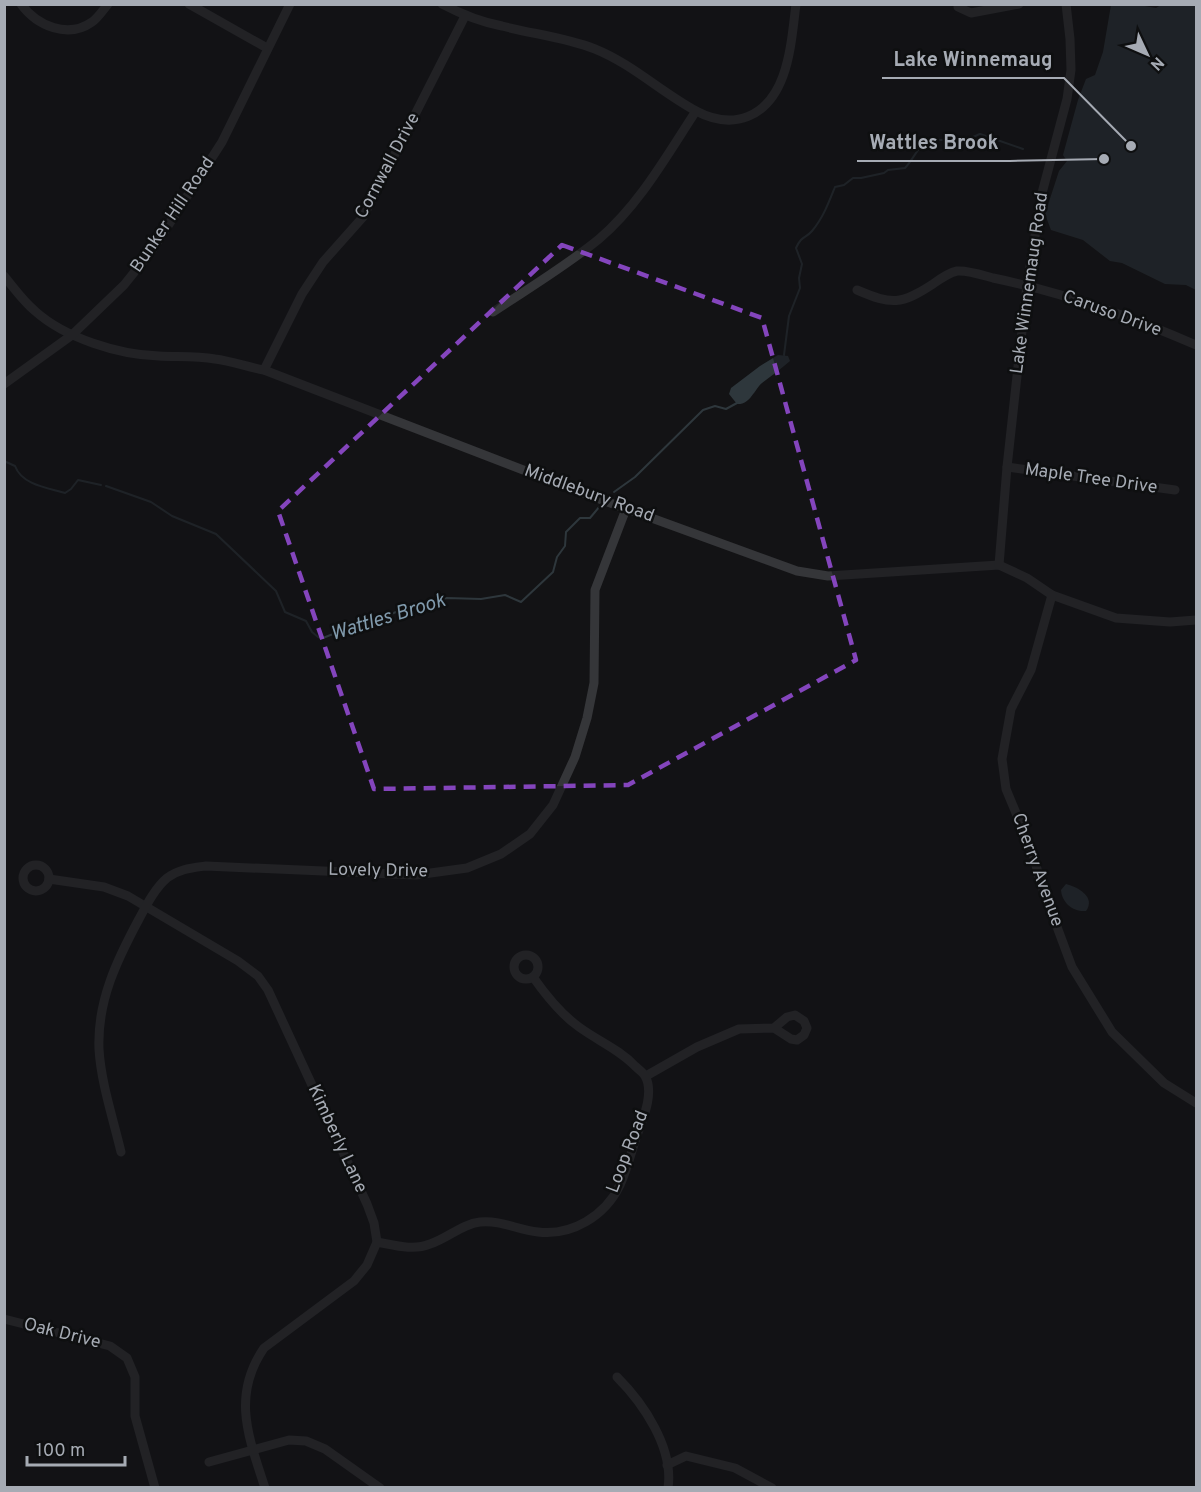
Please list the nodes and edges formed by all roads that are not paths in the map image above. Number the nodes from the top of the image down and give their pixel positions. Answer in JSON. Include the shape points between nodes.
{"nodes":[{"id":1,"x":21,"y":4,"type":"edge"},
{"id":2,"x":108,"y":4,"type":"edge"},
{"id":3,"x":189,"y":4,"type":"edge"},
{"id":4,"x":290,"y":4,"type":"edge"},
{"id":5,"x":442,"y":4,"type":"edge"},
{"id":6,"x":796,"y":4,"type":"edge"},
{"id":7,"x":1019,"y":4,"type":"edge"},
{"id":8,"x":1066,"y":4,"type":"edge"},
{"id":9,"x":958,"y":7,"type":"dead end"},
{"id":10,"x":465,"y":16,"type":"junction"},
{"id":11,"x":267,"y":48,"type":"junction"},
{"id":12,"x":696,"y":111,"type":"junction"},
{"id":13,"x":4,"y":276,"type":"edge"},
{"id":14,"x":1027,"y":285,"type":"junction"},
{"id":15,"x":857,"y":290,"type":"dead end"},
{"id":16,"x":493,"y":312,"type":"dead end"},
{"id":17,"x":72,"y":335,"type":"junction"},
{"id":18,"x":1197,"y":345,"type":"edge"},
{"id":19,"x":264,"y":370,"type":"junction"},
{"id":20,"x":4,"y":384,"type":"edge"},
{"id":21,"x":1006,"y":467,"type":"junction"},
{"id":22,"x":1175,"y":490,"type":"dead end"},
{"id":23,"x":626,"y":508,"type":"junction"},
{"id":24,"x":999,"y":565,"type":"junction"},
{"id":25,"x":1052,"y":595,"type":"junction"},
{"id":26,"x":1197,"y":620,"type":"edge"},
{"id":27,"x":49,"y":879,"type":"dead end"},
{"id":28,"x":146,"y":906,"type":"junction"},
{"id":29,"x":533,"y":977,"type":"dead end"},
{"id":30,"x":774,"y":1028,"type":"dead end"},
{"id":31,"x":646,"y":1076,"type":"junction"},
{"id":32,"x":1197,"y":1103,"type":"edge"},
{"id":33,"x":121,"y":1152,"type":"dead end"},
{"id":34,"x":377,"y":1242,"type":"junction"},
{"id":35,"x":4,"y":1319,"type":"edge"},
{"id":36,"x":617,"y":1377,"type":"dead end"},
{"id":37,"x":253,"y":1450,"type":"junction"},
{"id":38,"x":209,"y":1462,"type":"dead end"},
{"id":39,"x":667,"y":1465,"type":"junction"},
{"id":40,"x":155,"y":1488,"type":"edge"},
{"id":41,"x":266,"y":1488,"type":"edge"},
{"id":42,"x":380,"y":1488,"type":"edge"},
{"id":43,"x":668,"y":1488,"type":"edge"},
{"id":44,"x":772,"y":1488,"type":"edge"}],
"edges":[{"from":1,"to":2,"type":"street","via":[[38,23],[76,29],[92,22]]},
{"from":3,"to":11,"type":"street"},
{"from":4,"to":11,"type":"street","name":"Bunker Hill Road"},
{"from":5,"to":10,"type":"street"},
{"from":6,"to":12,"type":"street","via":[[783,76],[767,103],[749,117],[733,121]]},
{"from":7,"to":9,"type":"street","via":[[971,13]]},
{"from":8,"to":14,"type":"street","name":"Lake Winnemaug Road","via":[[1071,70],[1042,193]]},
{"from":10,"to":12,"type":"street","via":[[594,49]]},
{"from":10,"to":19,"type":"street","name":"Cornwall Drive","via":[[363,218],[323,262],[302,294]]},
{"from":11,"to":17,"type":"street","name":"Bunker Hill Road","via":[[222,142],[153,249],[124,285]]},
{"from":12,"to":16,"type":"street","via":[[653,177],[600,238]]},
{"from":13,"to":17,"type":"street","name":"Middlebury Road","via":[[37,313]]},
{"from":14,"to":15,"type":"street","name":"Caruso Drive","via":[[957,272],[902,301],[879,299]]},
{"from":14,"to":18,"type":"street","name":"Caruso Drive"},
{"from":14,"to":21,"type":"street","name":"Lake Winnemaug Road"},
{"from":17,"to":19,"type":"street","name":"Middlebury Road","via":[[135,353],[215,359]]},
{"from":17,"to":20,"type":"street","name":"Bunker Hill Road"},
{"from":19,"to":23,"type":"street","name":"Middlebury Road"},
{"from":21,"to":22,"type":"street","name":"Maple Tree Drive"},
{"from":21,"to":24,"type":"street","name":"Lake Winnemaug Road"},
{"from":23,"to":24,"type":"street","name":"Middlebury Road","via":[[797,571],[828,576]]},
{"from":23,"to":28,"type":"street","name":"Lovely Drive","via":[[595,590],[594,683],[587,718],[575,757],[553,805],[530,834],[501,854],[467,868],[416,875],[206,866],[183,869],[166,879]]},
{"from":24,"to":25,"type":"street","name":"Middlebury Road"},
{"from":25,"to":26,"type":"street","name":"Middlebury Road","via":[[1116,618]]},
{"from":25,"to":32,"type":"street","name":"Cherry Avenue","via":[[1031,670],[1011,709],[1002,759],[1006,789],[1072,967],[1112,1032],[1164,1083]]},
{"from":27,"to":28,"type":"street","name":"Kimberly Lane","via":[[104,887]]},
{"from":28,"to":33,"type":"street","name":"Lovely Drive","via":[[118,958],[100,1020],[103,1078]]},
{"from":28,"to":34,"type":"street","name":"Kimberly Lane","via":[[258,976],[268,990],[367,1204]]},
{"from":29,"to":31,"type":"street","via":[[579,1027],[626,1057]]},
{"from":30,"to":31,"type":"street","via":[[739,1029]]},
{"from":31,"to":34,"type":"street","name":"Loop Road","via":[[648,1094],[642,1122],[620,1186],[592,1219],[555,1232],[537,1232],[497,1222],[468,1224],[429,1245],[414,1248]]},
{"from":34,"to":37,"type":"street","via":[[368,1265],[354,1281],[264,1348],[253,1364],[245,1417]]},
{"from":35,"to":40,"type":"street","name":"Oak Drive","via":[[110,1346],[127,1358],[135,1377],[135,1416]]},
{"from":36,"to":39,"type":"street","via":[[636,1396],[652,1424]]},
{"from":37,"to":38,"type":"street"},
{"from":37,"to":41,"type":"street"},
{"from":37,"to":42,"type":"street","via":[[289,1440],[306,1441],[325,1449]]},
{"from":39,"to":43,"type":"street"},
{"from":39,"to":44,"type":"street","via":[[686,1456],[735,1468]]}]}
